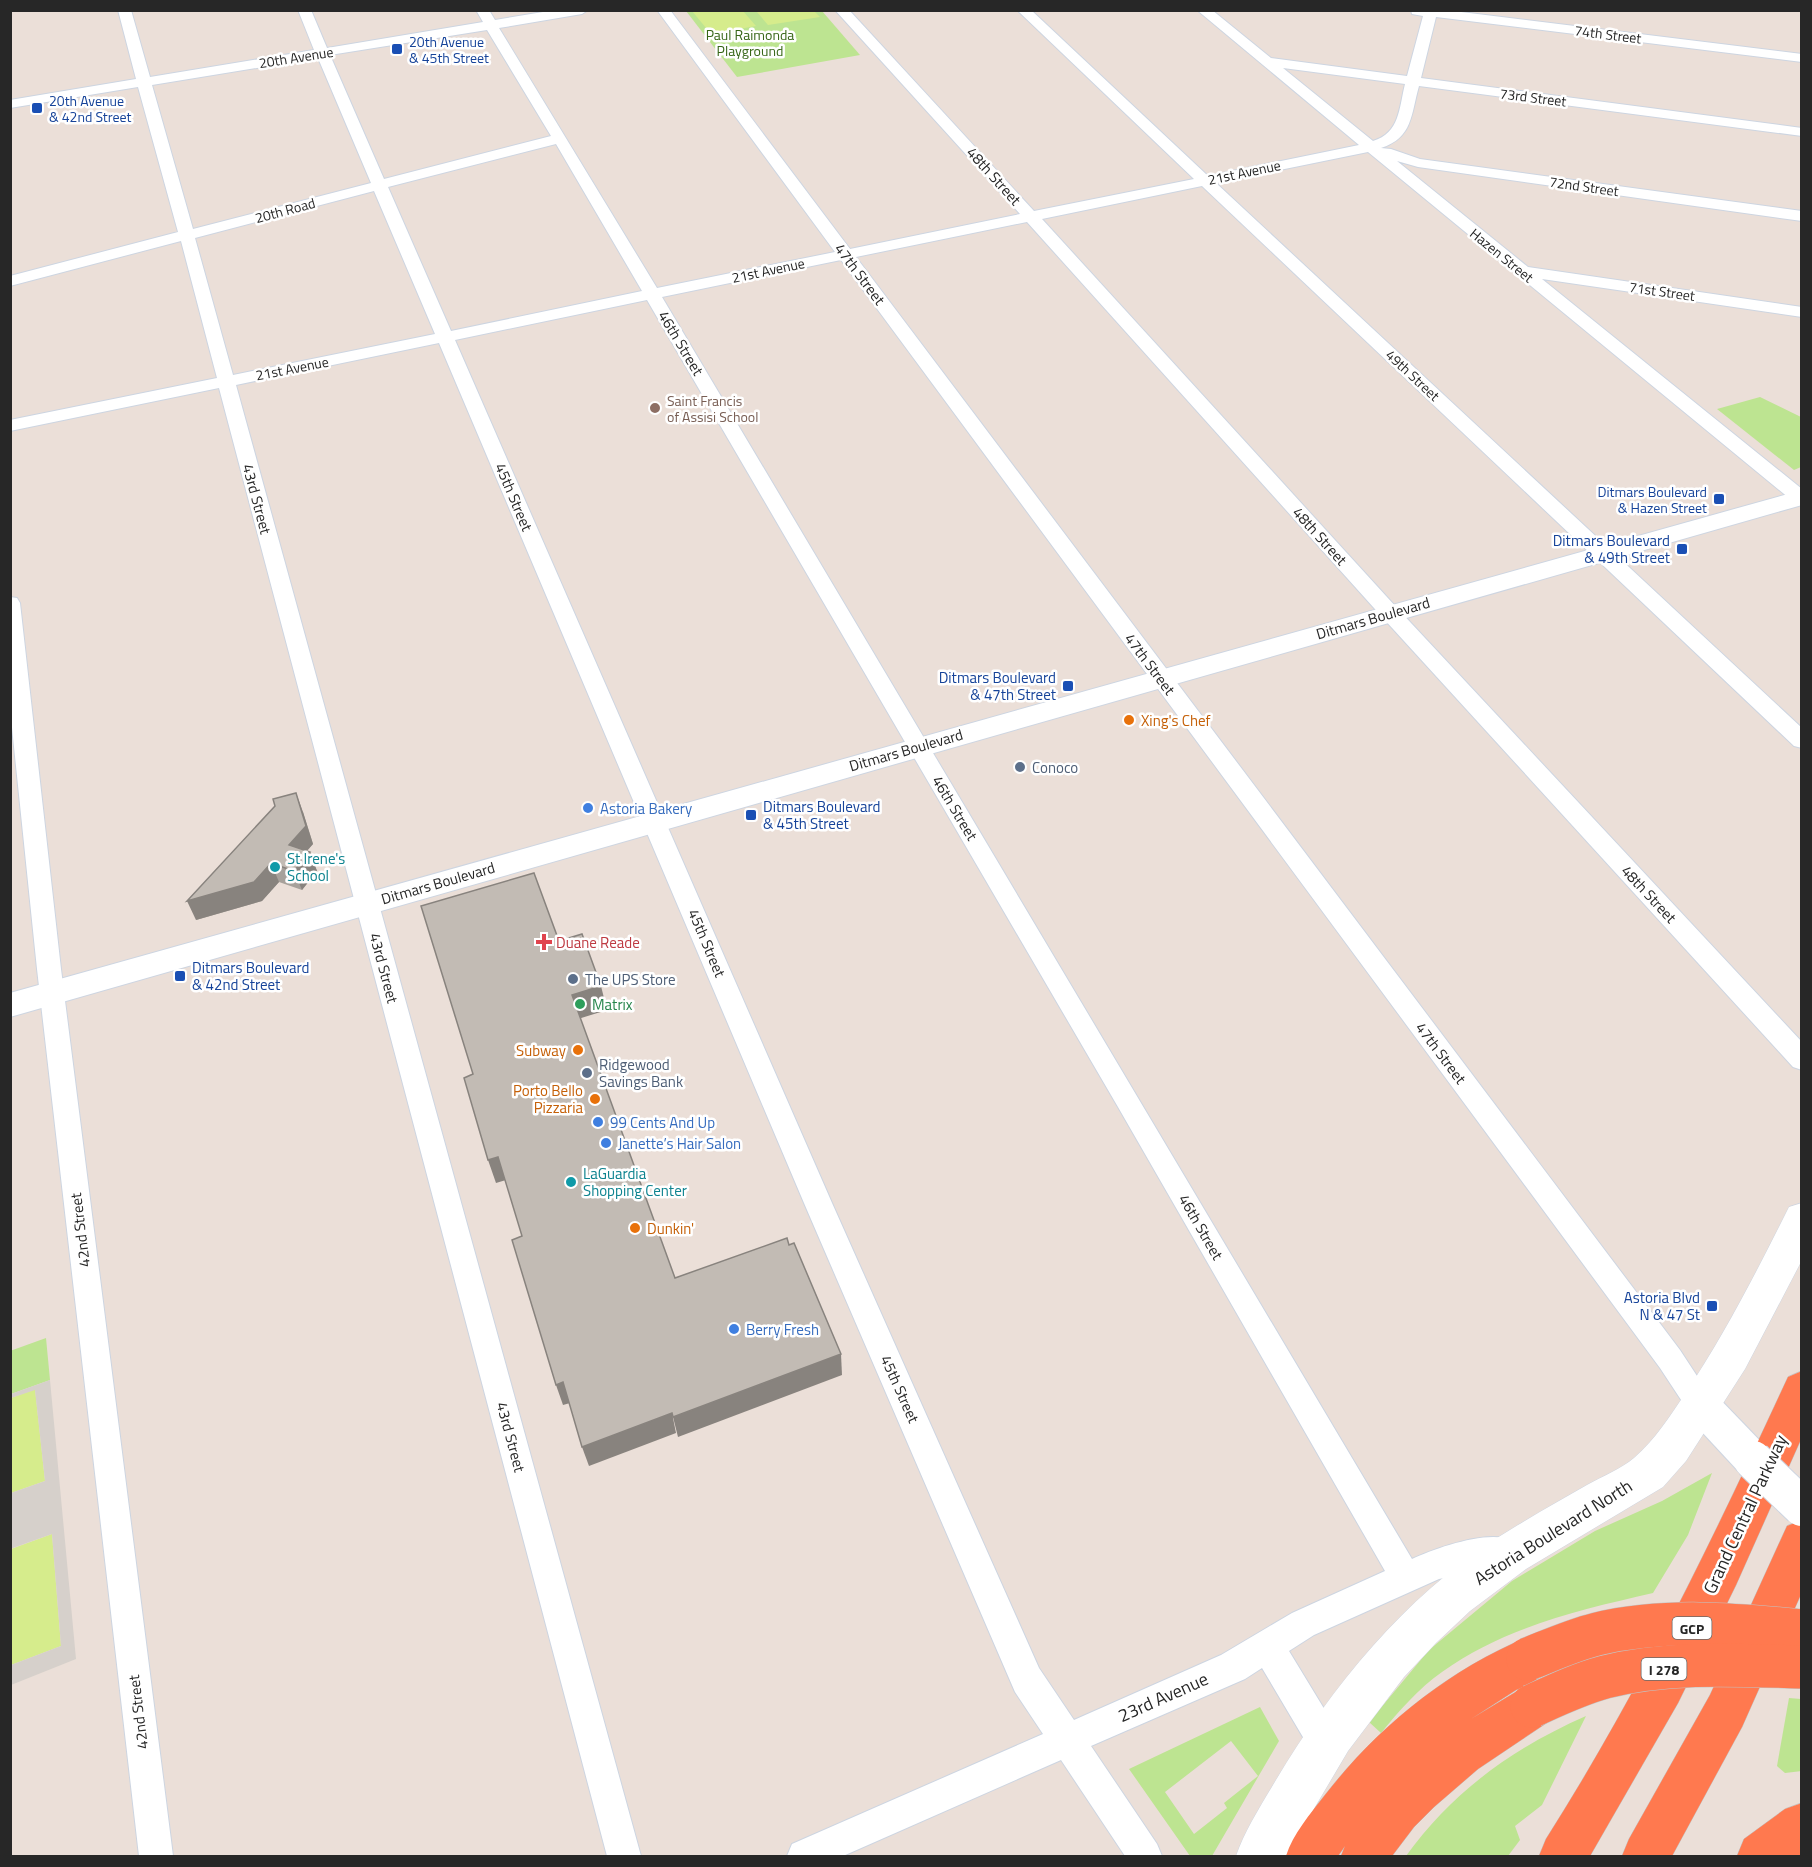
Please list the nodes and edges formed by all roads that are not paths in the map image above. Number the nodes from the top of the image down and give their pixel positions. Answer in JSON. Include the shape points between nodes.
{"nodes":[{"id":1,"x":124,"y":10,"type":"edge"},
{"id":2,"x":304,"y":10,"type":"edge"},
{"id":3,"x":482,"y":10,"type":"edge"},
{"id":4,"x":582,"y":10,"type":"edge"},
{"id":5,"x":663,"y":10,"type":"edge"},
{"id":6,"x":841,"y":10,"type":"edge"},
{"id":7,"x":1023,"y":10,"type":"edge"},
{"id":8,"x":1203,"y":10,"type":"edge"},
{"id":9,"x":1415,"y":10,"type":"edge"},
{"id":10,"x":1431,"y":11,"type":"edge"},
{"id":11,"x":492,"y":25,"type":"junction"},
{"id":12,"x":322,"y":53,"type":"junction"},
{"id":13,"x":1802,"y":58,"type":"edge"},
{"id":14,"x":1266,"y":62,"type":"junction"},
{"id":15,"x":1411,"y":81,"type":"junction"},
{"id":16,"x":143,"y":82,"type":"junction"},
{"id":17,"x":10,"y":104,"type":"edge"},
{"id":18,"x":1802,"y":132,"type":"edge"},
{"id":19,"x":560,"y":138,"type":"junction"},
{"id":20,"x":1370,"y":147,"type":"junction"},
{"id":21,"x":1204,"y":180,"type":"junction"},
{"id":22,"x":380,"y":185,"type":"junction"},
{"id":23,"x":1030,"y":216,"type":"junction"},
{"id":24,"x":1802,"y":216,"type":"edge"},
{"id":25,"x":187,"y":236,"type":"junction"},
{"id":26,"x":844,"y":254,"type":"junction"},
{"id":27,"x":1522,"y":271,"type":"junction"},
{"id":28,"x":10,"y":281,"type":"edge"},
{"id":29,"x":652,"y":294,"type":"junction"},
{"id":30,"x":1802,"y":312,"type":"edge"},
{"id":31,"x":445,"y":337,"type":"junction"},
{"id":32,"x":225,"y":382,"type":"junction"},
{"id":33,"x":10,"y":426,"type":"edge"},
{"id":34,"x":1801,"y":498,"type":"edge"},
{"id":35,"x":1602,"y":553,"type":"junction"},
{"id":36,"x":10,"y":603,"type":"edge"},
{"id":37,"x":1390,"y":613,"type":"junction"},
{"id":38,"x":1161,"y":678,"type":"junction"},
{"id":39,"x":1802,"y":741,"type":"edge"},
{"id":40,"x":919,"y":747,"type":"junction"},
{"id":41,"x":654,"y":821,"type":"junction"},
{"id":42,"x":367,"y":903,"type":"junction"},
{"id":43,"x":52,"y":993,"type":"junction"},
{"id":44,"x":10,"y":1005,"type":"edge"},
{"id":45,"x":1802,"y":1060,"type":"edge"},
{"id":46,"x":1802,"y":1220,"type":"edge"},
{"id":47,"x":1802,"y":1390,"type":"edge"},
{"id":48,"x":1701,"y":1405,"type":"junction"},
{"id":49,"x":1802,"y":1507,"type":"edge"},
{"id":50,"x":1802,"y":1541,"type":"edge"},
{"id":51,"x":1524,"y":1547,"type":"junction"},
{"id":52,"x":1406,"y":1578,"type":"junction"},
{"id":53,"x":1802,"y":1631,"type":"edge"},
{"id":54,"x":1267,"y":1646,"type":"junction"},
{"id":55,"x":1802,"y":1667,"type":"edge"},
{"id":56,"x":1066,"y":1741,"type":"junction"},
{"id":57,"x":1325,"y":1742,"type":"junction"},
{"id":58,"x":1802,"y":1826,"type":"edge"},
{"id":59,"x":156,"y":1857,"type":"edge"},
{"id":60,"x":624,"y":1857,"type":"edge"},
{"id":61,"x":804,"y":1857,"type":"edge"},
{"id":62,"x":1145,"y":1857,"type":"edge"},
{"id":63,"x":1260,"y":1857,"type":"edge"},
{"id":64,"x":1310,"y":1857,"type":"edge"},
{"id":65,"x":1365,"y":1857,"type":"edge"},
{"id":66,"x":1563,"y":1857,"type":"edge"},
{"id":67,"x":1646,"y":1857,"type":"edge"},
{"id":68,"x":1761,"y":1857,"type":"edge"}],
"edges":[{"from":1,"to":16,"type":"street","name":"43rd Street"},
{"from":2,"to":12,"type":"street","name":"45th Street"},
{"from":3,"to":11,"type":"street","name":"46th Street"},
{"from":4,"to":11,"type":"street","name":"20th Avenue"},
{"from":5,"to":26,"type":"street","name":"47th Street"},
{"from":6,"to":23,"type":"street","name":"48th Street"},
{"from":7,"to":21,"type":"street","name":"49th Street"},
{"from":8,"to":14,"type":"street","name":"Hazen Street"},
{"from":9,"to":10,"type":"street","name":"74th Street"},
{"from":10,"to":13,"type":"street","name":"74th Street"},
{"from":10,"to":15,"type":"street","name":"21st Avenue"},
{"from":11,"to":12,"type":"street","name":"20th Avenue"},
{"from":11,"to":19,"type":"street","name":"46th Street"},
{"from":12,"to":16,"type":"street","name":"20th Avenue"},
{"from":12,"to":22,"type":"street","name":"45th Street"},
{"from":14,"to":15,"type":"street","name":"73rd Street"},
{"from":14,"to":20,"type":"street","name":"Hazen Street"},
{"from":15,"to":18,"type":"street","name":"73rd Street"},
{"from":15,"to":20,"type":"street","name":"21st Avenue","via":[[1397,135]]},
{"from":16,"to":17,"type":"street","name":"20th Avenue"},
{"from":16,"to":25,"type":"street","name":"43rd Street"},
{"from":19,"to":22,"type":"street","name":"20th Road"},
{"from":19,"to":29,"type":"street","name":"46th Street"},
{"from":20,"to":21,"type":"street","name":"21st Avenue"},
{"from":20,"to":24,"type":"street","name":"72nd Street","via":[[1418,163]]},
{"from":20,"to":27,"type":"street","name":"Hazen Street"},
{"from":21,"to":23,"type":"street","name":"21st Avenue"},
{"from":21,"to":35,"type":"street","name":"49th Street"},
{"from":22,"to":25,"type":"street","name":"20th Road"},
{"from":22,"to":31,"type":"street","name":"45th Street"},
{"from":23,"to":26,"type":"street","name":"21st Avenue"},
{"from":23,"to":37,"type":"street","name":"48th Street"},
{"from":25,"to":28,"type":"street","name":"20th Road"},
{"from":25,"to":32,"type":"street","name":"43rd Street"},
{"from":26,"to":29,"type":"street","name":"21st Avenue"},
{"from":26,"to":38,"type":"street","name":"47th Street"},
{"from":27,"to":30,"type":"street","name":"71st Street"},
{"from":27,"to":34,"type":"street","name":"Hazen Street"},
{"from":29,"to":31,"type":"street","name":"21st Avenue"},
{"from":29,"to":40,"type":"street","name":"46th Street"},
{"from":31,"to":32,"type":"street","name":"21st Avenue"},
{"from":31,"to":41,"type":"street","name":"45th Street"},
{"from":32,"to":33,"type":"street","name":"21st Avenue"},
{"from":32,"to":42,"type":"street","name":"43rd Street"},
{"from":34,"to":35,"type":"street","name":"Ditmars Boulevard"},
{"from":35,"to":37,"type":"street","name":"Ditmars Boulevard"},
{"from":35,"to":39,"type":"street","name":"49th Street"},
{"from":36,"to":43,"type":"street","name":"42nd Street"},
{"from":37,"to":38,"type":"street","name":"Ditmars Boulevard"},
{"from":37,"to":45,"type":"street","name":"48th Street"},
{"from":38,"to":40,"type":"street","name":"Ditmars Boulevard"},
{"from":38,"to":48,"type":"street","name":"47th Street"},
{"from":40,"to":41,"type":"street","name":"Ditmars Boulevard"},
{"from":40,"to":52,"type":"street","name":"46th Street"},
{"from":41,"to":42,"type":"street","name":"Ditmars Boulevard"},
{"from":41,"to":56,"type":"street","name":"45th Street","via":[[1027,1680]]},
{"from":42,"to":43,"type":"street","name":"Ditmars Boulevard"},
{"from":42,"to":60,"type":"street","name":"43rd Street"},
{"from":43,"to":44,"type":"street","name":"Ditmars Boulevard"},
{"from":43,"to":59,"type":"street","name":"42nd Street"},
{"from":46,"to":48,"type":"main road","name":"Astoria Boulevard North","via":[[1747,1331]]},
{"from":47,"to":66,"type":"highway","name":"Grand Central Parkway","number":"GCP","via":[[1685,1642],[1617,1770]]},
{"from":48,"to":49,"type":"street","bridge":true},
{"from":48,"to":51,"type":"main road","name":"Astoria Boulevard North","via":[[1678,1440],[1648,1473]]},
{"from":50,"to":67,"type":"highway","via":[[1726,1711]]},
{"from":51,"to":52,"type":"street","name":"23rd Avenue","via":[[1437,1564]]},
{"from":51,"to":57,"type":"main road","name":"Astoria Boulevard North","via":[[1461,1591],[1401,1646]]},
{"from":52,"to":54,"type":"street","name":"23rd Avenue","via":[[1303,1624]]},
{"from":53,"to":64,"type":"highway","bridge":true,"via":[[1737,1624],[1650,1625],[1570,1642],[1527,1659],[1468,1692],[1402,1744],[1341,1812]]},
{"from":54,"to":56,"type":"street","name":"23rd Avenue","via":[[1233,1667]]},
{"from":54,"to":57,"type":"street"},
{"from":55,"to":65,"type":"highway","number":"I 278","bridge":true,"via":[[1699,1667],[1623,1674],[1583,1684],[1532,1706],[1435,1776],[1392,1818]]},
{"from":56,"to":61,"type":"street","name":"23rd Avenue"},
{"from":56,"to":62,"type":"street","name":"45th Street"},
{"from":57,"to":63,"type":"main road","name":"Astoria Boulevard North"},
{"from":58,"to":68,"type":"highway"}]}
